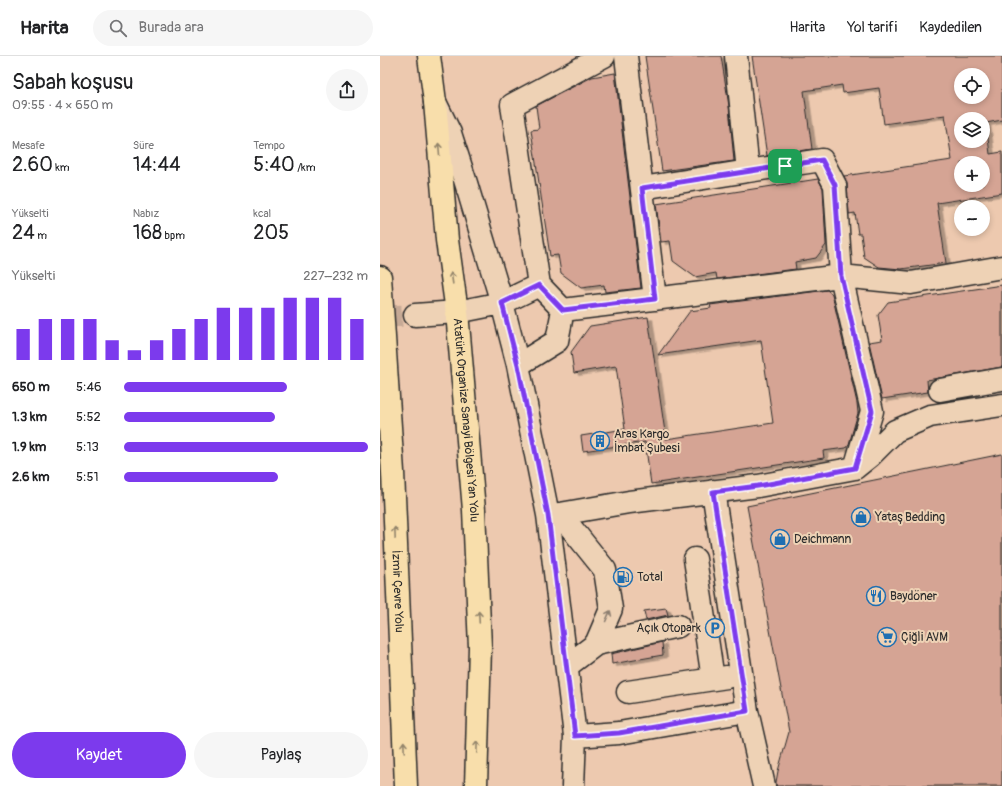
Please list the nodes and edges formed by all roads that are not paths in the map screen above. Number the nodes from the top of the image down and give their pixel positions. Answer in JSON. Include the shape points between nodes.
{"nodes":[{"id":1,"x":429,"y":56,"type":"edge"},
{"id":2,"x":604,"y":56,"type":"edge"},
{"id":3,"x":626,"y":56,"type":"edge"},
{"id":4,"x":736,"y":56,"type":"edge"},
{"id":5,"x":434,"y":102,"type":"junction"},
{"id":6,"x":748,"y":171,"type":"junction"},
{"id":7,"x":642,"y":188,"type":"junction"},
{"id":8,"x":1002,"y":267,"type":"edge"},
{"id":9,"x":841,"y":276,"type":"junction"},
{"id":10,"x":380,"y":277,"type":"edge"},
{"id":11,"x":539,"y":285,"type":"junction"},
{"id":12,"x":655,"y":299,"type":"junction"},
{"id":13,"x":502,"y":303,"type":"junction"},
{"id":14,"x":563,"y":310,"type":"junction"},
{"id":15,"x":457,"y":312,"type":"junction"},
{"id":16,"x":415,"y":315,"type":"tunnel mouth"},
{"id":17,"x":518,"y":365,"type":"junction"},
{"id":18,"x":1002,"y":379,"type":"edge"},
{"id":19,"x":940,"y":390,"type":"dead end"},
{"id":20,"x":1002,"y":405,"type":"edge"},
{"id":21,"x":855,"y":468,"type":"junction"},
{"id":22,"x":713,"y":492,"type":"junction"},
{"id":23,"x":554,"y":515,"type":"junction"},
{"id":24,"x":695,"y":559,"type":"dead end"},
{"id":25,"x":678,"y":626,"type":"dead end"},
{"id":26,"x":735,"y":630,"type":"junction"},
{"id":27,"x":706,"y":634,"type":"junction"},
{"id":28,"x":596,"y":644,"type":"junction"},
{"id":29,"x":567,"y":666,"type":"junction"},
{"id":30,"x":742,"y":674,"type":"junction"},
{"id":31,"x":713,"y":679,"type":"junction"},
{"id":32,"x":628,"y":692,"type":"dead end"},
{"id":33,"x":747,"y":711,"type":"junction"},
{"id":34,"x":575,"y":736,"type":"junction"},
{"id":35,"x":406,"y":786,"type":"edge"},
{"id":36,"x":476,"y":786,"type":"edge"},
{"id":37,"x":573,"y":786,"type":"edge"},
{"id":38,"x":764,"y":786,"type":"edge"}],
"edges":[{"from":1,"to":5,"type":"main road","name":"Atatürk Organize Sanayi Bölgesi Yan Yolu"},
{"from":2,"to":11,"type":"street","via":[[512,105]]},
{"from":3,"to":7,"type":"street"},
{"from":4,"to":6,"type":"street"},
{"from":5,"to":13,"type":"street","via":[[450,133]]},
{"from":15,"to":5,"type":"main road","name":"Atatürk Organize Sanayi Bölgesi Yan Yolu","one_way":true,"via":[[447,240]]},
{"from":6,"to":7,"type":"street"},
{"from":6,"to":9,"type":"street","via":[[822,160],[835,185]]},
{"from":7,"to":12,"type":"street"},
{"from":8,"to":9,"type":"street","via":[[911,283]]},
{"from":9,"to":12,"type":"street"},
{"from":9,"to":21,"type":"street","via":[[872,411]]},
{"from":35,"to":10,"type":"main road","name":"İzmir Çevre Yolu","one_way":true,"via":[[393,472]]},
{"from":11,"to":13,"type":"street"},
{"from":11,"to":14,"type":"street"},
{"from":12,"to":14,"type":"street"},
{"from":13,"to":15,"type":"street"},
{"from":13,"to":17,"type":"street"},
{"from":14,"to":17,"type":"street","via":[[557,341]]},
{"from":15,"to":16,"type":"street"},
{"from":36,"to":15,"type":"main road","name":"Atatürk Organize Sanayi Bölgesi Yan Yolu","one_way":true,"via":[[480,639],[474,510]]},
{"from":17,"to":23,"type":"street"},
{"from":18,"to":19,"type":"street"},
{"from":20,"to":21,"type":"street","via":[[930,416],[895,431]]},
{"from":21,"to":22,"type":"street"},
{"from":22,"to":23,"type":"street","via":[[629,502]]},
{"from":22,"to":26,"type":"street"},
{"from":28,"to":23,"type":"street","one_way":true,"via":[[611,609],[605,570]]},
{"from":23,"to":29,"type":"street"},
{"from":24,"to":27,"type":"street"},
{"from":25,"to":28,"type":"street"},
{"from":26,"to":27,"type":"street"},
{"from":26,"to":30,"type":"street"},
{"from":27,"to":31,"type":"street"},
{"from":28,"to":29,"type":"street"},
{"from":29,"to":34,"type":"street"},
{"from":30,"to":31,"type":"street"},
{"from":30,"to":33,"type":"street"},
{"from":31,"to":32,"type":"street"},
{"from":33,"to":34,"type":"street","via":[[619,733]]},
{"from":33,"to":38,"type":"street"},
{"from":34,"to":37,"type":"street"}]}
